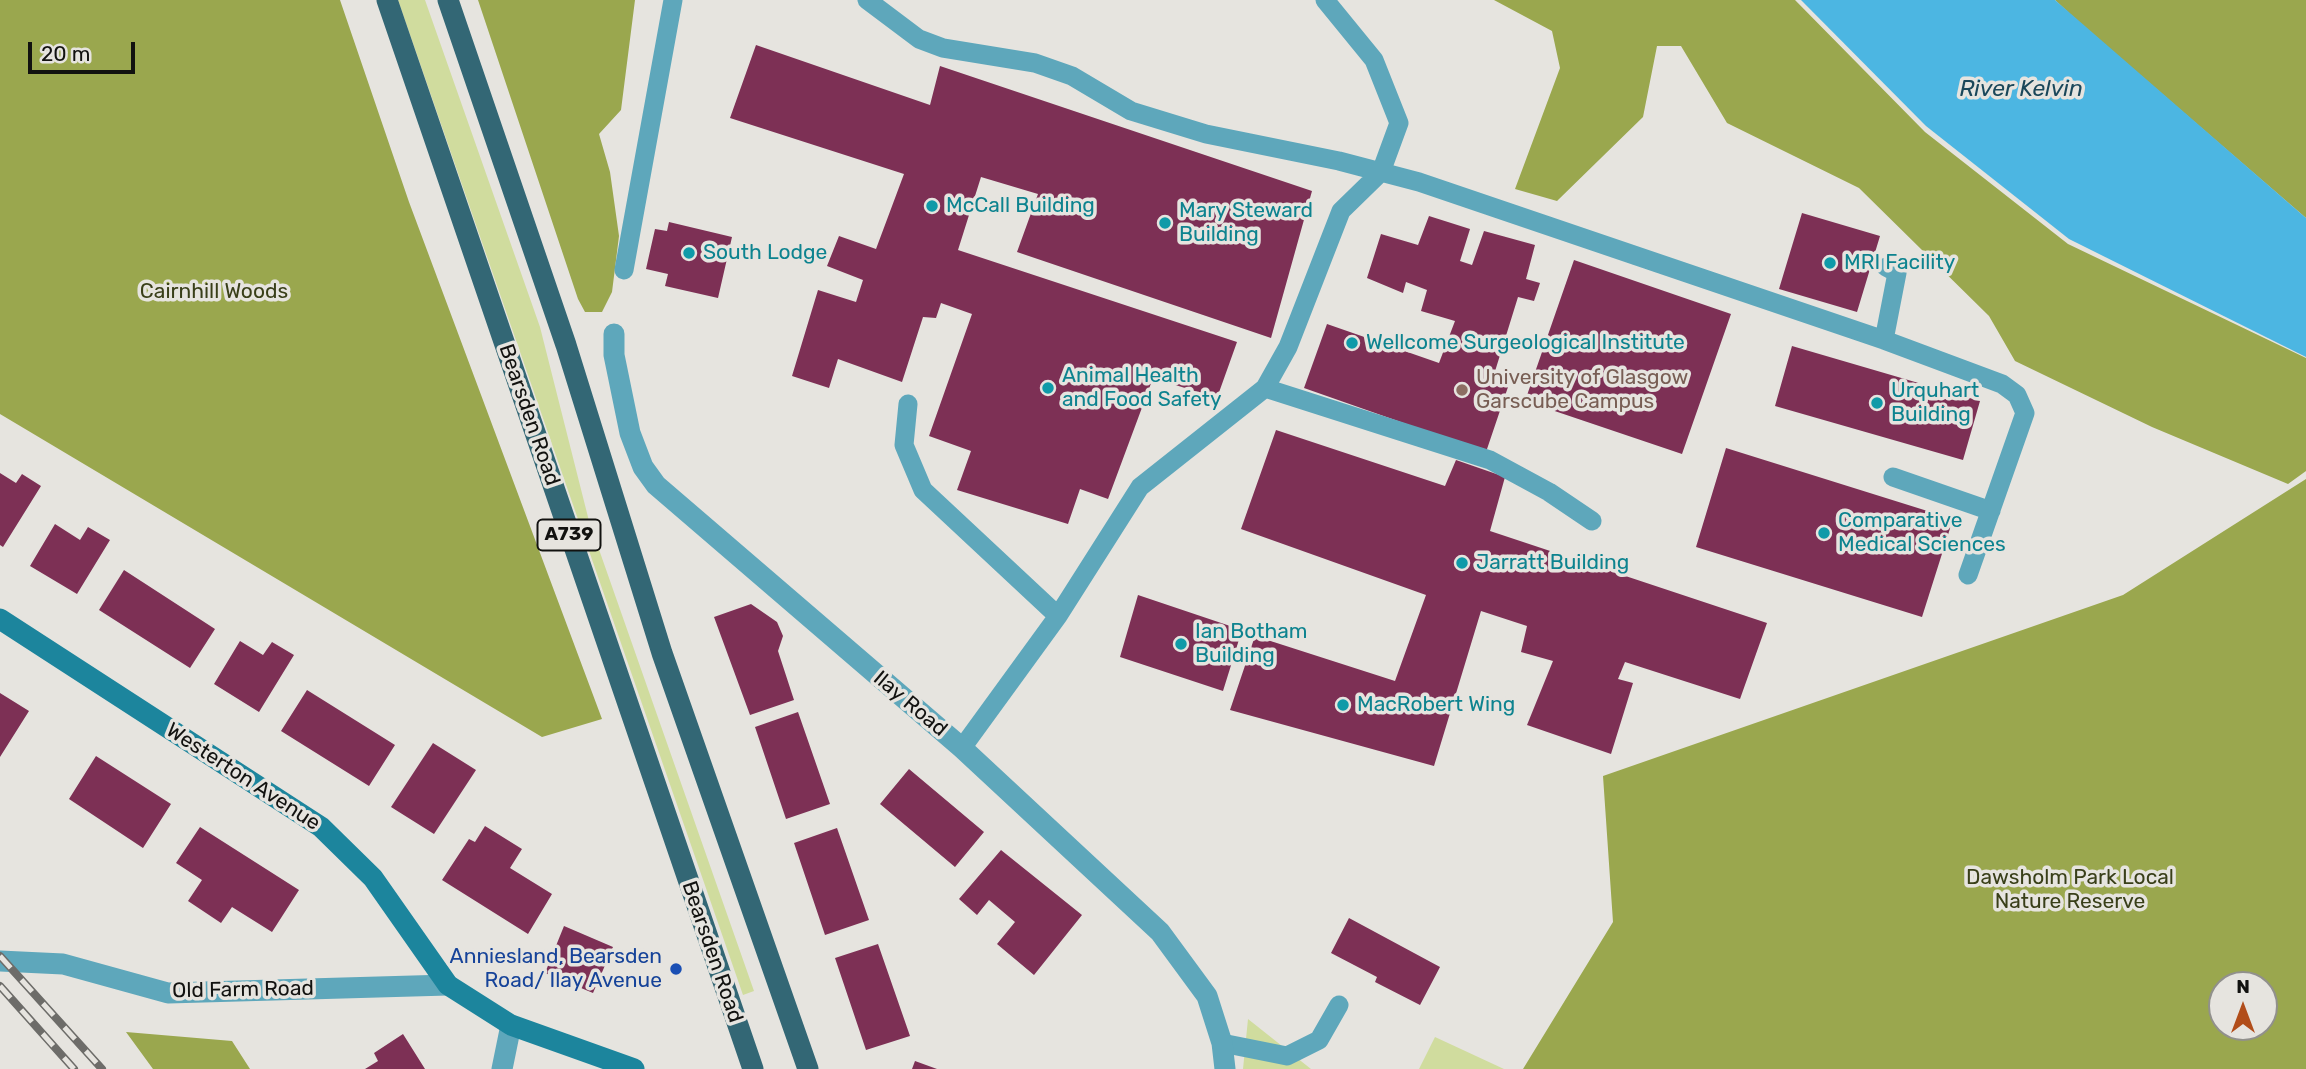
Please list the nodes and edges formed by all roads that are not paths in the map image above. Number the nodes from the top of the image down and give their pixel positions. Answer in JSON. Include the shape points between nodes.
{"nodes":[{"id":1,"x":387,"y":0,"type":"edge"},
{"id":2,"x":448,"y":0,"type":"edge"},
{"id":3,"x":673,"y":0,"type":"edge"},
{"id":4,"x":867,"y":0,"type":"edge"},
{"id":5,"x":1325,"y":0,"type":"edge"},
{"id":6,"x":1381,"y":172,"type":"junction"},
{"id":7,"x":1886,"y":267,"type":"dead end"},
{"id":8,"x":624,"y":270,"type":"dead end"},
{"id":9,"x":614,"y":334,"type":"dead end"},
{"id":10,"x":1884,"y":340,"type":"junction"},
{"id":11,"x":1265,"y":388,"type":"junction"},
{"id":12,"x":908,"y":404,"type":"dead end"},
{"id":13,"x":1893,"y":477,"type":"dead end"},
{"id":14,"x":1991,"y":510,"type":"junction"},
{"id":15,"x":1592,"y":521,"type":"dead end"},
{"id":16,"x":1968,"y":575,"type":"dead end"},
{"id":17,"x":1058,"y":616,"type":"junction"},
{"id":18,"x":0,"y":619,"type":"edge"},
{"id":19,"x":962,"y":748,"type":"junction"},
{"id":20,"x":0,"y":961,"type":"edge"},
{"id":21,"x":448,"y":985,"type":"junction"},
{"id":22,"x":1339,"y":1005,"type":"dead end"},
{"id":23,"x":511,"y":1025,"type":"junction"},
{"id":24,"x":1222,"y":1043,"type":"junction"},
{"id":25,"x":502,"y":1069,"type":"edge"},
{"id":26,"x":634,"y":1069,"type":"edge"},
{"id":27,"x":753,"y":1069,"type":"edge"},
{"id":28,"x":808,"y":1069,"type":"edge"},
{"id":29,"x":1225,"y":1069,"type":"edge"}],
"edges":[{"from":1,"to":27,"type":"main road","name":"Bearsden Road","number":"A739"},
{"from":2,"to":28,"type":"main road","number":"A739","via":[[566,345],[662,653]]},
{"from":3,"to":8,"type":"lane"},
{"from":4,"to":6,"type":"lane","via":[[919,39],[943,48],[1035,63],[1072,76],[1131,111]]},
{"from":5,"to":6,"type":"lane","via":[[1374,60],[1399,123]]},
{"from":6,"to":10,"type":"lane"},
{"from":6,"to":11,"type":"lane","via":[[1341,211],[1288,347]]},
{"from":7,"to":10,"type":"lane","via":[[1897,273]]},
{"from":9,"to":19,"type":"street","name":"Ilay Road","via":[[630,433],[643,467],[656,485]]},
{"from":10,"to":14,"type":"lane","via":[[2002,384],[2017,396],[2025,413]]},
{"from":11,"to":15,"type":"lane","via":[[1490,460]]},
{"from":11,"to":17,"type":"lane","via":[[1140,487]]},
{"from":12,"to":17,"type":"lane","via":[[904,445],[923,490]]},
{"from":13,"to":14,"type":"lane"},
{"from":14,"to":16,"type":"lane"},
{"from":17,"to":19,"type":"lane"},
{"from":18,"to":21,"type":"street","name":"Westerton Avenue","via":[[321,827],[373,878]]},
{"from":19,"to":24,"type":"street","name":"Ilay Road","via":[[1160,932],[1207,996]]},
{"from":20,"to":21,"type":"street","name":"Old Farm Road","via":[[63,964],[168,993]]},
{"from":21,"to":23,"type":"street","name":"Westerton Avenue"},
{"from":22,"to":24,"type":"lane","via":[[1319,1040],[1287,1056]]},
{"from":23,"to":25,"type":"street"},
{"from":23,"to":26,"type":"street","name":"Westerton Avenue"},
{"from":24,"to":29,"type":"street","name":"Ilay Road"}]}
